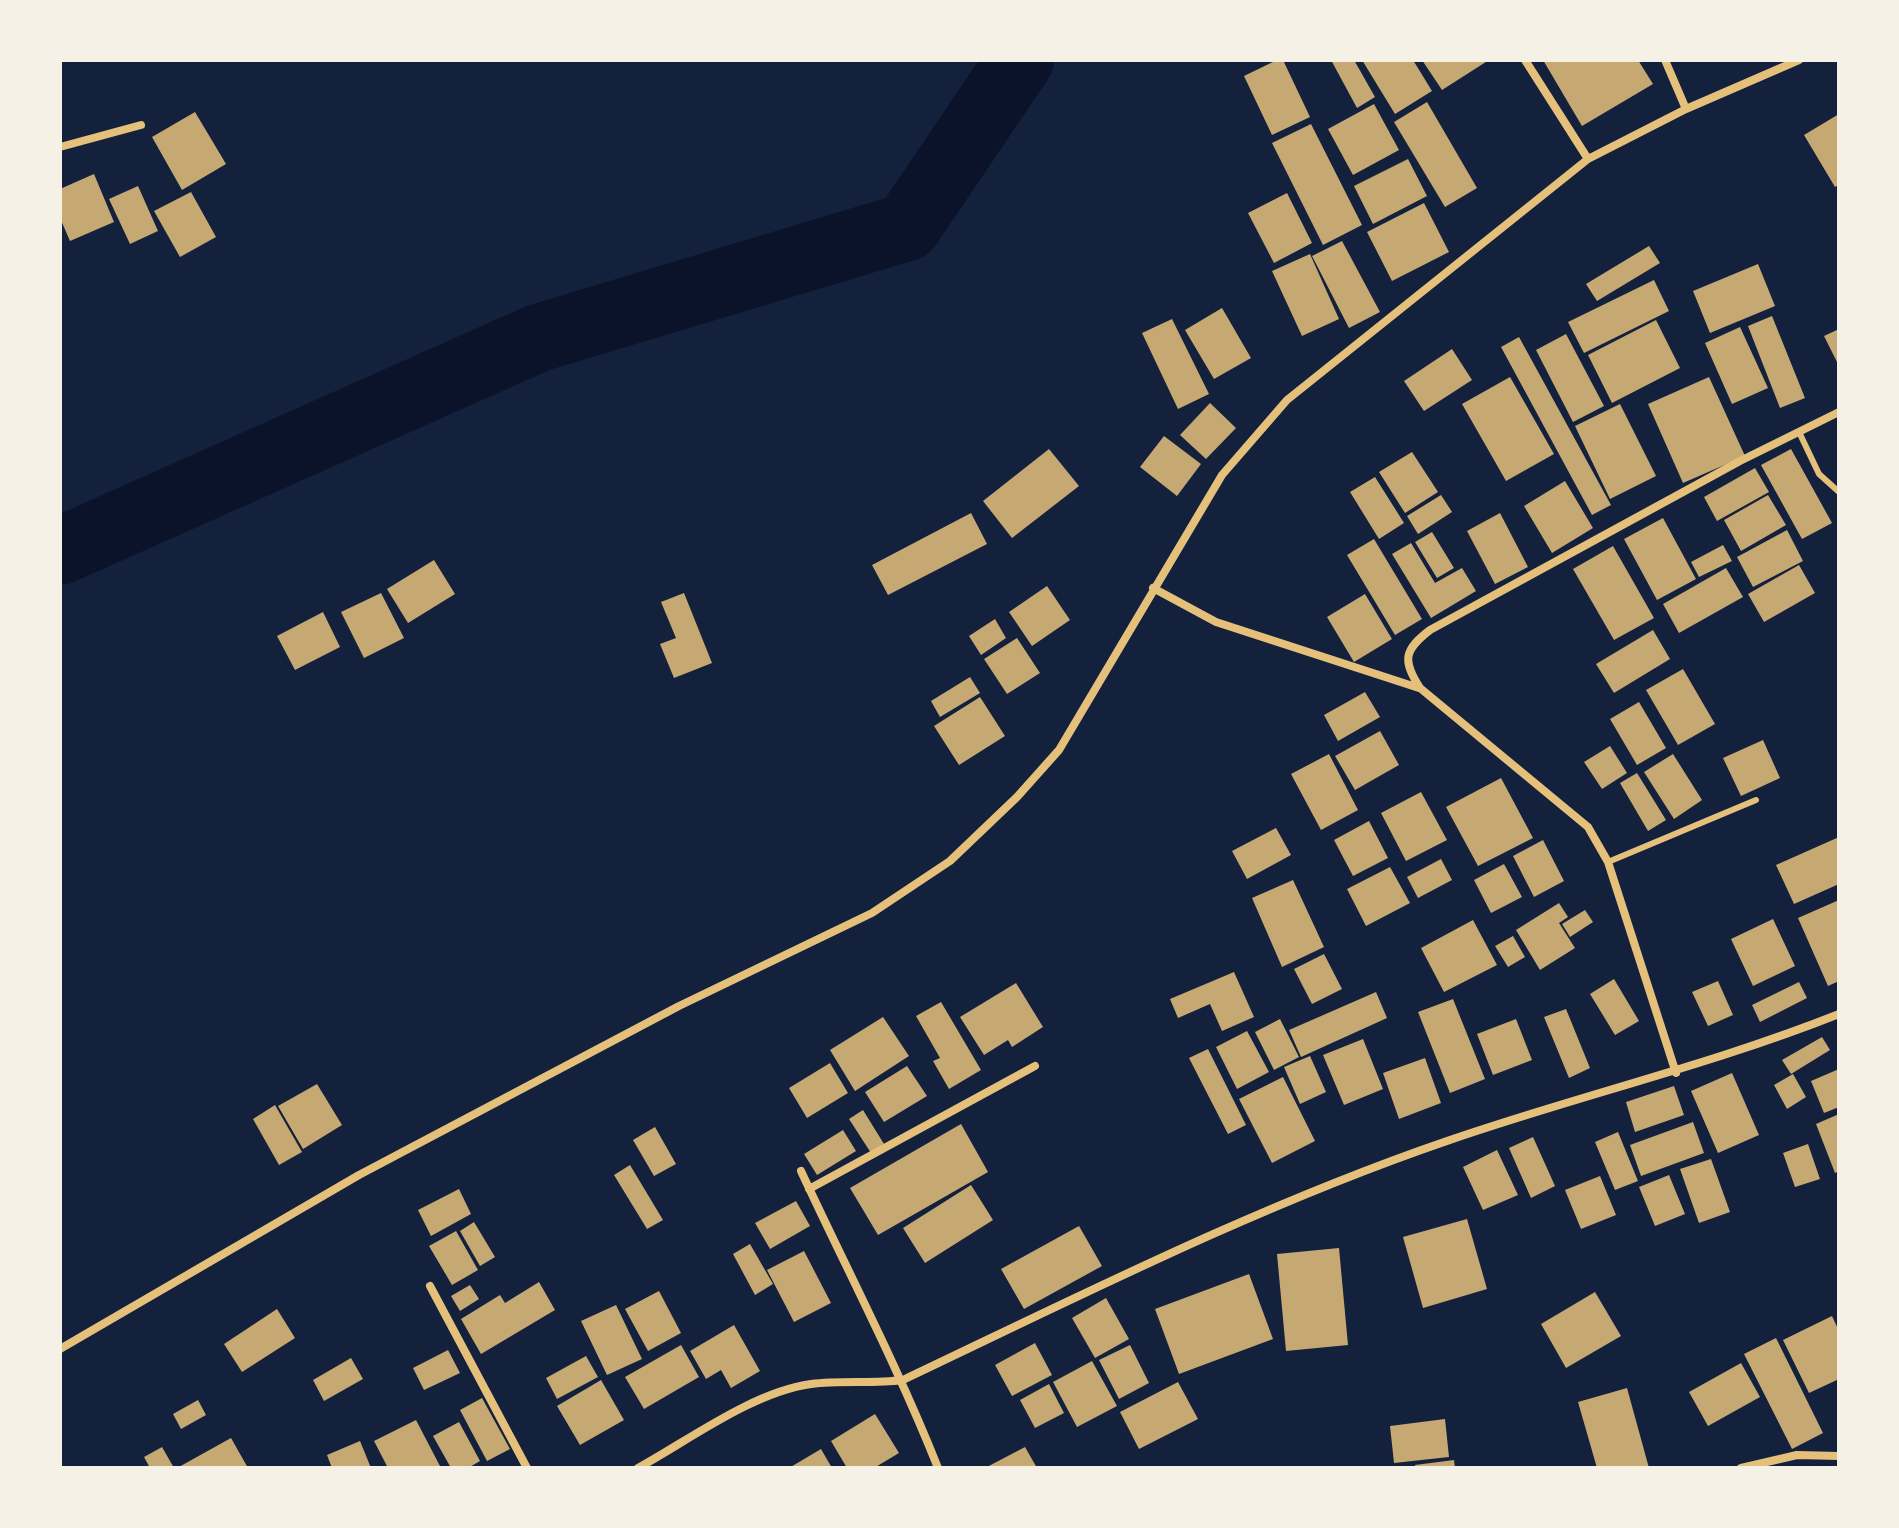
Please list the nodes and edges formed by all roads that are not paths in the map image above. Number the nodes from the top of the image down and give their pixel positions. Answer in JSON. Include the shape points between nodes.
{"nodes":[{"id":1,"x":1525,"y":60,"type":"edge"},
{"id":2,"x":1665,"y":60,"type":"edge"},
{"id":3,"x":1799,"y":60,"type":"edge"},
{"id":4,"x":1686,"y":109,"type":"junction"},
{"id":5,"x":141,"y":125,"type":"dead end"},
{"id":6,"x":60,"y":147,"type":"edge"},
{"id":7,"x":1588,"y":159,"type":"junction"},
{"id":8,"x":1839,"y":412,"type":"edge"},
{"id":9,"x":1799,"y":432,"type":"junction"},
{"id":10,"x":1839,"y":492,"type":"edge"},
{"id":11,"x":1153,"y":588,"type":"junction"},
{"id":12,"x":1420,"y":688,"type":"junction"},
{"id":13,"x":1756,"y":800,"type":"dead end"},
{"id":14,"x":1608,"y":862,"type":"junction"},
{"id":15,"x":1839,"y":1014,"type":"edge"},
{"id":16,"x":1035,"y":1066,"type":"dead end"},
{"id":17,"x":1676,"y":1073,"type":"junction"},
{"id":18,"x":801,"y":1171,"type":"dead end"},
{"id":19,"x":809,"y":1189,"type":"junction"},
{"id":20,"x":430,"y":1286,"type":"dead end"},
{"id":21,"x":60,"y":1349,"type":"edge"},
{"id":22,"x":903,"y":1380,"type":"junction"},
{"id":23,"x":1839,"y":1456,"type":"edge"},
{"id":24,"x":527,"y":1468,"type":"edge"},
{"id":25,"x":638,"y":1468,"type":"edge"},
{"id":26,"x":938,"y":1468,"type":"edge"},
{"id":27,"x":1741,"y":1468,"type":"edge"}],
"edges":[{"from":1,"to":7,"type":"street"},
{"from":2,"to":4,"type":"street"},
{"from":3,"to":4,"type":"street"},
{"from":4,"to":7,"type":"street"},
{"from":5,"to":6,"type":"street"},
{"from":7,"to":11,"type":"street","via":[[1287,400],[1222,475]]},
{"from":8,"to":9,"type":"street"},
{"from":9,"to":10,"type":"lane","via":[[1819,474]]},
{"from":9,"to":12,"type":"street","via":[[1430,630],[1412,643],[1407,656]]},
{"from":11,"to":12,"type":"street","via":[[1216,622]]},
{"from":11,"to":21,"type":"street","via":[[1059,750],[950,861],[872,913],[679,1006],[359,1175]]},
{"from":12,"to":14,"type":"street","via":[[1572,812],[1588,827]]},
{"from":13,"to":14,"type":"lane"},
{"from":14,"to":17,"type":"street"},
{"from":15,"to":17,"type":"street"},
{"from":16,"to":19,"type":"street"},
{"from":17,"to":22,"type":"street","via":[[1448,1140],[1297,1199]]},
{"from":18,"to":19,"type":"street"},
{"from":19,"to":22,"type":"street"},
{"from":20,"to":24,"type":"street"},
{"from":22,"to":25,"type":"street","via":[[787,1389]]},
{"from":22,"to":26,"type":"street"},
{"from":23,"to":27,"type":"street","via":[[1797,1455]]}]}
